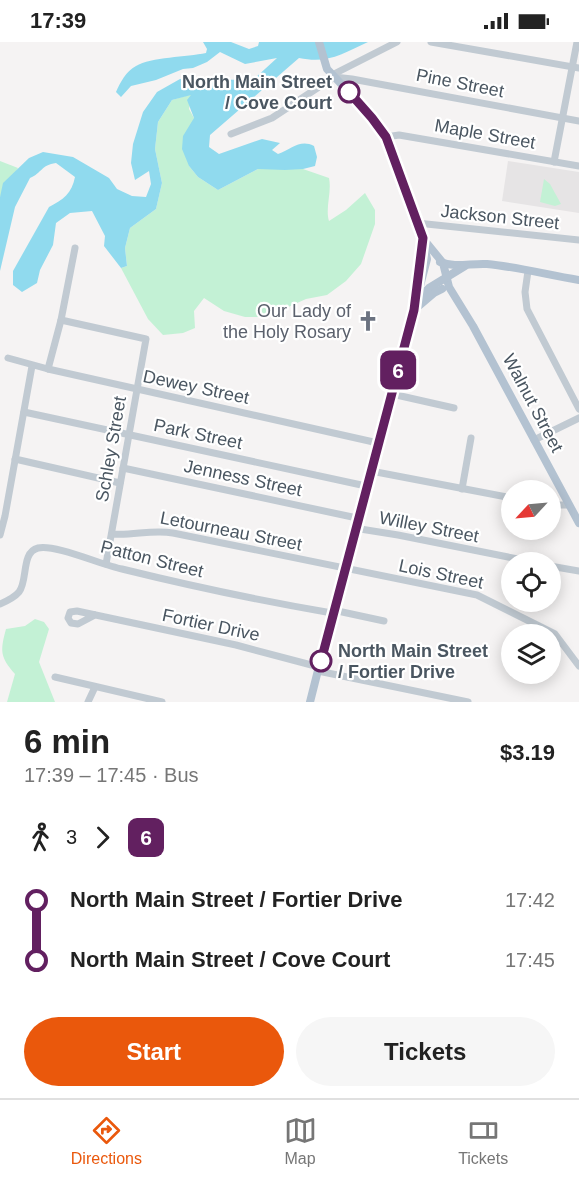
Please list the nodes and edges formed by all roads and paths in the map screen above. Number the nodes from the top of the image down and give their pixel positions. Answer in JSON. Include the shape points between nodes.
{"nodes":[{"id":1,"x":318,"y":42,"type":"edge"},
{"id":2,"x":397,"y":42,"type":"edge"},
{"id":3,"x":431,"y":42,"type":"edge"},
{"id":4,"x":577,"y":42,"type":"edge"},
{"id":5,"x":575,"y":68,"type":"edge"},
{"id":6,"x":333,"y":76,"type":"junction"},
{"id":7,"x":563,"y":118,"type":"junction"},
{"id":8,"x":579,"y":121,"type":"edge"},
{"id":9,"x":231,"y":134,"type":"dead end"},
{"id":10,"x":386,"y":137,"type":"junction"},
{"id":11,"x":554,"y":162,"type":"junction"},
{"id":12,"x":579,"y":166,"type":"edge"},
{"id":13,"x":417,"y":224,"type":"junction"},
{"id":14,"x":423,"y":238,"type":"junction"},
{"id":15,"x":579,"y":240,"type":"edge"},
{"id":16,"x":75,"y":248,"type":"dead end"},
{"id":17,"x":437,"y":255,"type":"junction"},
{"id":18,"x":443,"y":263,"type":"junction"},
{"id":19,"x":468,"y":264,"type":"junction"},
{"id":20,"x":426,"y":269,"type":"junction"},
{"id":21,"x":455,"y":271,"type":"junction"},
{"id":22,"x":528,"y":271,"type":"junction"},
{"id":23,"x":446,"y":277,"type":"junction"},
{"id":24,"x":579,"y":280,"type":"edge"},
{"id":25,"x":438,"y":286,"type":"junction"},
{"id":26,"x":455,"y":296,"type":"junction"},
{"id":27,"x":416,"y":301,"type":"junction"},
{"id":28,"x":414,"y":310,"type":"junction"},
{"id":29,"x":61,"y":320,"type":"junction"},
{"id":30,"x":8,"y":358,"type":"dead end"},
{"id":31,"x":32,"y":366,"type":"junction"},
{"id":32,"x":48,"y":369,"type":"junction"},
{"id":33,"x":137,"y":389,"type":"junction"},
{"id":34,"x":392,"y":394,"type":"junction"},
{"id":35,"x":454,"y":408,"type":"dead end"},
{"id":36,"x":579,"y":409,"type":"edge"},
{"id":37,"x":24,"y":412,"type":"junction"},
{"id":38,"x":579,"y":418,"type":"edge"},
{"id":39,"x":130,"y":434,"type":"junction"},
{"id":40,"x":471,"y":438,"type":"dead end"},
{"id":41,"x":534,"y":440,"type":"junction"},
{"id":42,"x":378,"y":443,"type":"junction"},
{"id":43,"x":15,"y":459,"type":"junction"},
{"id":44,"x":123,"y":468,"type":"junction"},
{"id":45,"x":371,"y":471,"type":"junction"},
{"id":46,"x":120,"y":483,"type":"junction"},
{"id":47,"x":366,"y":486,"type":"junction"},
{"id":48,"x":462,"y":489,"type":"junction"},
{"id":49,"x":501,"y":496,"type":"edge"},
{"id":50,"x":561,"y":505,"type":"edge"},
{"id":51,"x":569,"y":505,"type":"junction"},
{"id":52,"x":357,"y":518,"type":"junction"},
{"id":53,"x":579,"y":523,"type":"edge"},
{"id":54,"x":354,"y":528,"type":"junction"},
{"id":55,"x":112,"y":534,"type":"junction"},
{"id":56,"x":0,"y":535,"type":"edge"},
{"id":57,"x":501,"y":556,"type":"edge"},
{"id":58,"x":106,"y":564,"type":"junction"},
{"id":59,"x":561,"y":568,"type":"edge"},
{"id":60,"x":344,"y":569,"type":"junction"},
{"id":61,"x":579,"y":571,"type":"edge"},
{"id":62,"x":0,"y":604,"type":"edge"},
{"id":63,"x":333,"y":612,"type":"junction"},
{"id":64,"x":95,"y":615,"type":"dead end"},
{"id":65,"x":384,"y":621,"type":"dead end"},
{"id":66,"x":579,"y":666,"type":"edge"},
{"id":67,"x":319,"y":669,"type":"junction"},
{"id":68,"x":55,"y":677,"type":"dead end"},
{"id":69,"x":95,"y":687,"type":"junction"},
{"id":70,"x":88,"y":702,"type":"edge"},
{"id":71,"x":162,"y":702,"type":"edge"},
{"id":72,"x":310,"y":702,"type":"edge"},
{"id":73,"x":468,"y":702,"type":"edge"}],
"edges":[{"from":1,"to":6,"type":"main road","via":[[323,61]]},
{"from":2,"to":6,"type":"street"},
{"from":3,"to":5,"type":"street"},
{"from":4,"to":5,"type":"street"},
{"from":5,"to":7,"type":"street"},
{"from":6,"to":7,"type":"street","name":"Pine Street"},
{"from":6,"to":9,"type":"street","via":[[272,117]]},
{"from":6,"to":10,"type":"main road"},
{"from":7,"to":8,"type":"street","name":"Pine Street"},
{"from":7,"to":11,"type":"street"},
{"from":10,"to":11,"type":"street","name":"Maple Street","via":[[399,135]]},
{"from":10,"to":13,"type":"main road"},
{"from":11,"to":12,"type":"street","name":"Maple Street"},
{"from":13,"to":14,"type":"main road"},
{"from":13,"to":15,"type":"street","name":"Jackson Street"},
{"from":14,"to":17,"type":"main road"},
{"from":14,"to":20,"type":"main road"},
{"from":14,"to":27,"type":"main road"},
{"from":16,"to":29,"type":"street"},
{"from":17,"to":18,"type":"main road"},
{"from":17,"to":19,"type":"main road"},
{"from":18,"to":19,"type":"main road"},
{"from":18,"to":20,"type":"main road","via":[[434,261]]},
{"from":18,"to":23,"type":"main road"},
{"from":19,"to":21,"type":"main road"},
{"from":19,"to":22,"type":"main road"},
{"from":20,"to":25,"type":"main road","via":[[429,280]]},
{"from":20,"to":27,"type":"main road"},
{"from":21,"to":23,"type":"main road"},
{"from":21,"to":26,"type":"main road"},
{"from":22,"to":24,"type":"main road"},
{"from":22,"to":36,"type":"street","via":[[527,309]]},
{"from":23,"to":25,"type":"main road"},
{"from":23,"to":26,"type":"main road","name":"Walnut Street"},
{"from":25,"to":26,"type":"main road","name":"Walnut Street"},
{"from":25,"to":27,"type":"main road"},
{"from":25,"to":28,"type":"main road"},
{"from":26,"to":41,"type":"main road","name":"Walnut Street"},
{"from":27,"to":28,"type":"main road"},
{"from":28,"to":34,"type":"main road"},
{"from":29,"to":32,"type":"street"},
{"from":29,"to":33,"type":"street","name":"Schley Street","via":[[146,339]]},
{"from":30,"to":31,"type":"street","name":"Dewey Street"},
{"from":31,"to":32,"type":"street","name":"Dewey Street"},
{"from":31,"to":37,"type":"street"},
{"from":32,"to":33,"type":"street","name":"Dewey Street"},
{"from":33,"to":39,"type":"street","name":"Schley Street"},
{"from":33,"to":42,"type":"street","name":"Dewey Street"},
{"from":34,"to":35,"type":"street"},
{"from":34,"to":42,"type":"main road"},
{"from":37,"to":39,"type":"street","name":"Park Street"},
{"from":37,"to":43,"type":"street"},
{"from":38,"to":41,"type":"street"},
{"from":39,"to":44,"type":"street","name":"Schley Street"},
{"from":39,"to":47,"type":"street","name":"Park Street"},
{"from":40,"to":48,"type":"street"},
{"from":41,"to":51,"type":"main road","name":"Walnut Street"},
{"from":42,"to":45,"type":"main road"},
{"from":43,"to":46,"type":"street"},
{"from":43,"to":56,"type":"street"},
{"from":44,"to":46,"type":"street","name":"Schley Street"},
{"from":44,"to":52,"type":"street","name":"Jenness Street"},
{"from":45,"to":47,"type":"main road"},
{"from":45,"to":48,"type":"street"},
{"from":46,"to":55,"type":"street","name":"Schley Street"},
{"from":47,"to":52,"type":"main road"},
{"from":48,"to":49,"type":"street"},
{"from":50,"to":51,"type":"street"},
{"from":51,"to":53,"type":"main road","name":"Walnut Street"},
{"from":52,"to":54,"type":"main road"},
{"from":54,"to":57,"type":"street","name":"Willey Street"},
{"from":54,"to":60,"type":"main road"},
{"from":55,"to":58,"type":"street","name":"Schley Street"},
{"from":55,"to":60,"type":"street","name":"Letourneau Street","via":[[173,532]]},
{"from":58,"to":62,"type":"street","name":"Patton Street","via":[[37,548],[29,554],[18,593]]},
{"from":58,"to":63,"type":"street","name":"Patton Street"},
{"from":59,"to":61,"type":"street"},
{"from":60,"to":63,"type":"main road"},
{"from":60,"to":66,"type":"street","name":"Lois Street","via":[[484,598],[555,634]]},
{"from":63,"to":65,"type":"street","name":"Patton Street"},
{"from":63,"to":67,"type":"main road"},
{"from":64,"to":67,"type":"street","name":"Fortier Drive","via":[[236,645]]},
{"from":67,"to":72,"type":"main road"},
{"from":67,"to":73,"type":"street","name":"Fortier Drive"},
{"from":68,"to":69,"type":"street"},
{"from":69,"to":70,"type":"street"},
{"from":69,"to":71,"type":"street"}]}
